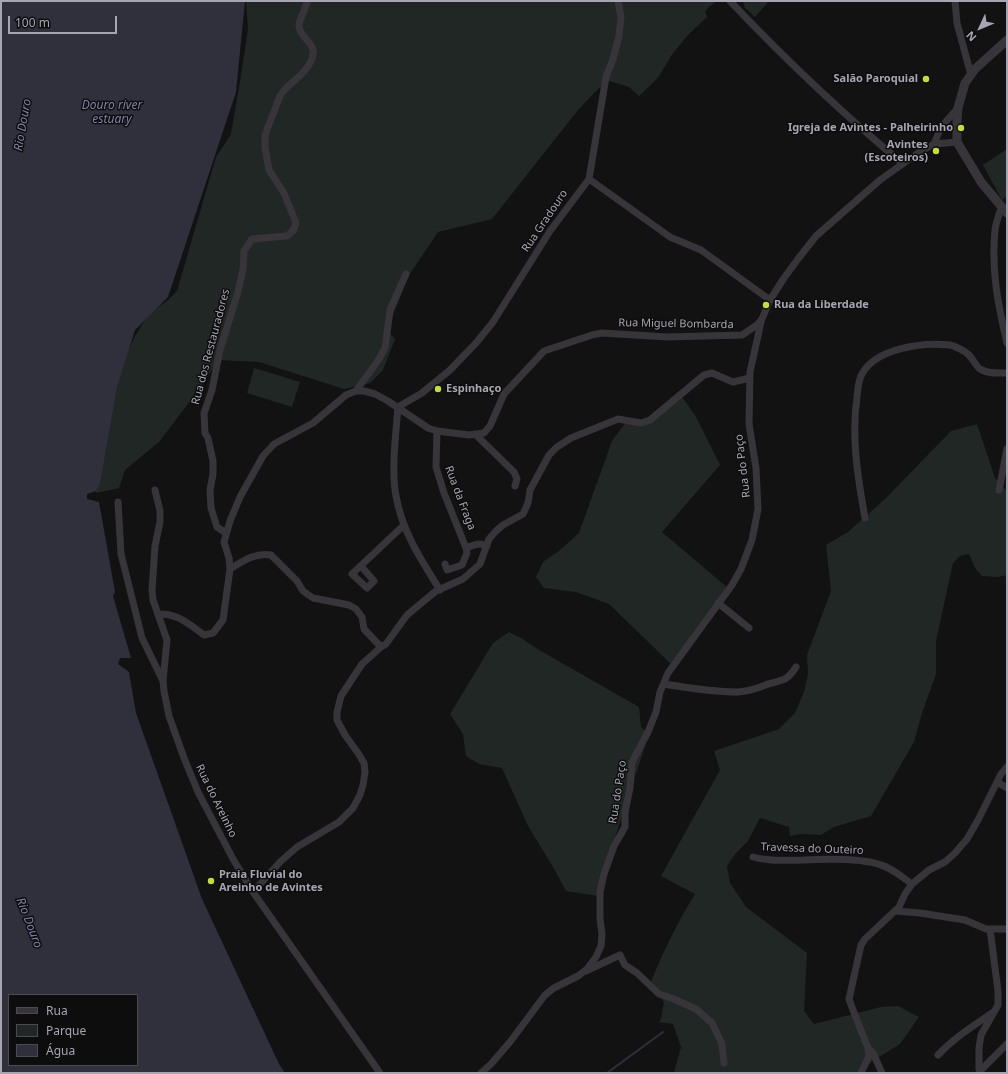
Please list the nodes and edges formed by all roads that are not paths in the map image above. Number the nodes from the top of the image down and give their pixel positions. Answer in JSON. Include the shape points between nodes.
{"nodes":[{"id":1,"x":308,"y":1,"type":"edge"},
{"id":2,"x":618,"y":1,"type":"edge"},
{"id":3,"x":730,"y":1,"type":"edge"},
{"id":4,"x":955,"y":1,"type":"edge"},
{"id":5,"x":1007,"y":40,"type":"edge"},
{"id":6,"x":971,"y":75,"type":"junction"},
{"id":7,"x":958,"y":108,"type":"junction"},
{"id":8,"x":957,"y":142,"type":"junction"},
{"id":9,"x":934,"y":144,"type":"junction"},
{"id":10,"x":902,"y":164,"type":"junction"},
{"id":11,"x":589,"y":179,"type":"junction"},
{"id":12,"x":1004,"y":210,"type":"edge"},
{"id":13,"x":406,"y":274,"type":"dead end"},
{"id":14,"x":770,"y":300,"type":"junction"},
{"id":15,"x":762,"y":319,"type":"junction"},
{"id":16,"x":1007,"y":343,"type":"edge"},
{"id":17,"x":1007,"y":373,"type":"edge"},
{"id":18,"x":750,"y":378,"type":"junction"},
{"id":19,"x":356,"y":391,"type":"junction"},
{"id":20,"x":398,"y":407,"type":"junction"},
{"id":21,"x":437,"y":431,"type":"junction"},
{"id":22,"x":474,"y":434,"type":"junction"},
{"id":23,"x":1007,"y":448,"type":"edge"},
{"id":24,"x":515,"y":486,"type":"dead end"},
{"id":25,"x":155,"y":490,"type":"dead end"},
{"id":26,"x":999,"y":490,"type":"dead end"},
{"id":27,"x":118,"y":502,"type":"dead end"},
{"id":28,"x":865,"y":518,"type":"dead end"},
{"id":29,"x":404,"y":525,"type":"junction"},
{"id":30,"x":226,"y":533,"type":"junction"},
{"id":31,"x":487,"y":546,"type":"junction"},
{"id":32,"x":466,"y":548,"type":"junction"},
{"id":33,"x":445,"y":564,"type":"dead end"},
{"id":34,"x":361,"y":566,"type":"dead end"},
{"id":35,"x":230,"y":568,"type":"junction"},
{"id":36,"x":440,"y":590,"type":"junction"},
{"id":37,"x":718,"y":603,"type":"junction"},
{"id":38,"x":158,"y":614,"type":"junction"},
{"id":39,"x":749,"y":628,"type":"dead end"},
{"id":40,"x":381,"y":647,"type":"junction"},
{"id":41,"x":796,"y":667,"type":"dead end"},
{"id":42,"x":163,"y":681,"type":"junction"},
{"id":43,"x":664,"y":684,"type":"junction"},
{"id":44,"x":1007,"y":767,"type":"edge"},
{"id":45,"x":997,"y":782,"type":"junction"},
{"id":46,"x":1007,"y":788,"type":"edge"},
{"id":47,"x":753,"y":857,"type":"dead end"},
{"id":48,"x":912,"y":884,"type":"junction"},
{"id":49,"x":253,"y":892,"type":"junction"},
{"id":50,"x":895,"y":911,"type":"junction"},
{"id":51,"x":990,"y":929,"type":"junction"},
{"id":52,"x":1007,"y":930,"type":"edge"},
{"id":53,"x":582,"y":972,"type":"junction"},
{"id":54,"x":996,"y":1010,"type":"junction"},
{"id":55,"x":1007,"y":1044,"type":"edge"},
{"id":56,"x":868,"y":1048,"type":"junction"},
{"id":57,"x":938,"y":1055,"type":"dead end"},
{"id":58,"x":724,"y":1063,"type":"dead end"},
{"id":59,"x":380,"y":1073,"type":"edge"},
{"id":60,"x":481,"y":1073,"type":"edge"},
{"id":61,"x":861,"y":1073,"type":"edge"},
{"id":62,"x":882,"y":1073,"type":"edge"}],
"edges":[{"from":1,"to":30,"type":"street","name":"Rua dos Restauradores","via":[[299,26],[312,44],[313,59],[280,96],[266,135],[265,148],[269,170],[284,193],[296,223],[293,231],[287,236],[252,239],[244,251],[238,292],[204,412],[205,433],[213,461],[211,508],[217,527]]},
{"from":2,"to":11,"type":"street","name":"Rua Gradouro","via":[[621,17],[619,36],[606,77]]},
{"from":3,"to":10,"type":"street","via":[[822,92]]},
{"from":4,"to":6,"type":"street","via":[[957,23]]},
{"from":5,"to":6,"type":"street"},
{"from":6,"to":7,"type":"street","via":[[965,83]]},
{"from":7,"to":8,"type":"street"},
{"from":7,"to":9,"type":"street","via":[[941,127]]},
{"from":8,"to":9,"type":"street","name":"Rua Miguel Bombarda"},
{"from":8,"to":12,"type":"street","via":[[981,182]]},
{"from":9,"to":10,"type":"street","name":"Rua Miguel Bombarda"},
{"from":10,"to":14,"type":"street","name":"Rua Miguel Bombarda","via":[[816,236]]},
{"from":11,"to":14,"type":"street","via":[[670,237],[701,250]]},
{"from":11,"to":20,"type":"street","name":"Rua Gradouro","via":[[550,230],[493,322],[476,344],[428,388]]},
{"from":12,"to":16,"type":"street","via":[[995,229],[994,263],[997,303]]},
{"from":13,"to":19,"type":"street","via":[[390,310],[385,348]]},
{"from":14,"to":15,"type":"street","name":"Rua Miguel Bombarda"},
{"from":15,"to":18,"type":"street","name":"Rua do Paço"},
{"from":15,"to":22,"type":"street","name":"Rua Miguel Bombarda","via":[[742,335],[667,337],[602,333],[551,348],[544,351],[504,394],[490,426],[484,432]]},
{"from":17,"to":28,"type":"street","via":[[993,373],[980,369],[968,354],[952,345],[900,348],[872,362],[859,382],[854,414],[860,493]]},
{"from":18,"to":31,"type":"street","via":[[733,382],[712,373],[704,375],[650,420],[641,422],[618,419],[571,438],[549,455],[530,490],[523,514],[496,531]]},
{"from":18,"to":37,"type":"street","name":"Rua do Paço","via":[[749,424],[756,468],[758,509],[752,540],[741,569]]},
{"from":19,"to":20,"type":"street","via":[[375,394]]},
{"from":19,"to":30,"type":"street","via":[[346,395],[313,423],[269,449],[240,497]]},
{"from":20,"to":21,"type":"street","via":[[428,428]]},
{"from":20,"to":29,"type":"street","via":[[396,494]]},
{"from":21,"to":22,"type":"street"},
{"from":21,"to":32,"type":"street","name":"Rua da Fraga","via":[[436,467]]},
{"from":22,"to":24,"type":"street","via":[[514,472],[517,479]]},
{"from":23,"to":26,"type":"street"},
{"from":25,"to":38,"type":"street","via":[[160,522],[155,546],[152,590]]},
{"from":27,"to":42,"type":"street","name":"Rua do Areinho","via":[[121,554],[132,600],[142,638]]},
{"from":29,"to":34,"type":"street"},
{"from":29,"to":36,"type":"street"},
{"from":30,"to":35,"type":"street","via":[[224,542]]},
{"from":31,"to":32,"type":"street","name":"Rua da Fraga","via":[[476,544]]},
{"from":31,"to":36,"type":"street","via":[[480,564],[453,585]]},
{"from":32,"to":33,"type":"street","name":"Rua da Fraga","via":[[467,553],[462,565],[447,570]]},
{"from":35,"to":38,"type":"street","via":[[223,620],[213,633],[204,635],[183,619]]},
{"from":35,"to":40,"type":"street","via":[[253,556],[271,556],[303,591],[313,598],[349,605],[356,609],[362,617],[364,629]]},
{"from":36,"to":40,"type":"street","via":[[407,615]]},
{"from":37,"to":39,"type":"street"},
{"from":37,"to":43,"type":"street","name":"Rua do Paço","via":[[668,673]]},
{"from":38,"to":42,"type":"street","via":[[167,640]]},
{"from":40,"to":49,"type":"street","via":[[362,664],[348,683],[337,712],[339,725],[364,763],[363,785],[353,808],[339,822],[297,847]]},
{"from":41,"to":43,"type":"street","via":[[782,681],[739,692]]},
{"from":42,"to":49,"type":"street","name":"Rua do Areinho","via":[[169,716],[186,765],[216,828]]},
{"from":43,"to":53,"type":"street","name":"Rua do Paço","via":[[648,732],[632,762],[625,828],[614,846],[604,874],[600,892],[601,946],[596,957]]},
{"from":44,"to":45,"type":"street"},
{"from":45,"to":46,"type":"street"},
{"from":45,"to":48,"type":"street","via":[[967,839],[950,857]]},
{"from":47,"to":48,"type":"street","name":"Travessa do Outeiro","via":[[784,861],[859,860],[881,865]]},
{"from":48,"to":50,"type":"street"},
{"from":49,"to":59,"type":"street","name":"Rua do Areinho"},
{"from":50,"to":51,"type":"street","via":[[965,920]]},
{"from":50,"to":56,"type":"street","via":[[861,945],[849,999]]},
{"from":51,"to":52,"type":"street"},
{"from":51,"to":54,"type":"street","via":[[998,990]]},
{"from":53,"to":58,"type":"street","name":"Rua do Paço","via":[[620,955],[625,965],[659,994],[696,1010],[712,1023],[722,1044]]},
{"from":53,"to":60,"type":"street","name":"Rua do Paço","via":[[545,995],[510,1042]]},
{"from":54,"to":55,"type":"street","via":[[981,1035],[979,1069]]},
{"from":54,"to":57,"type":"street","via":[[962,1033]]},
{"from":56,"to":61,"type":"street","via":[[869,1056]]},
{"from":56,"to":62,"type":"street","via":[[874,1053]]}]}
